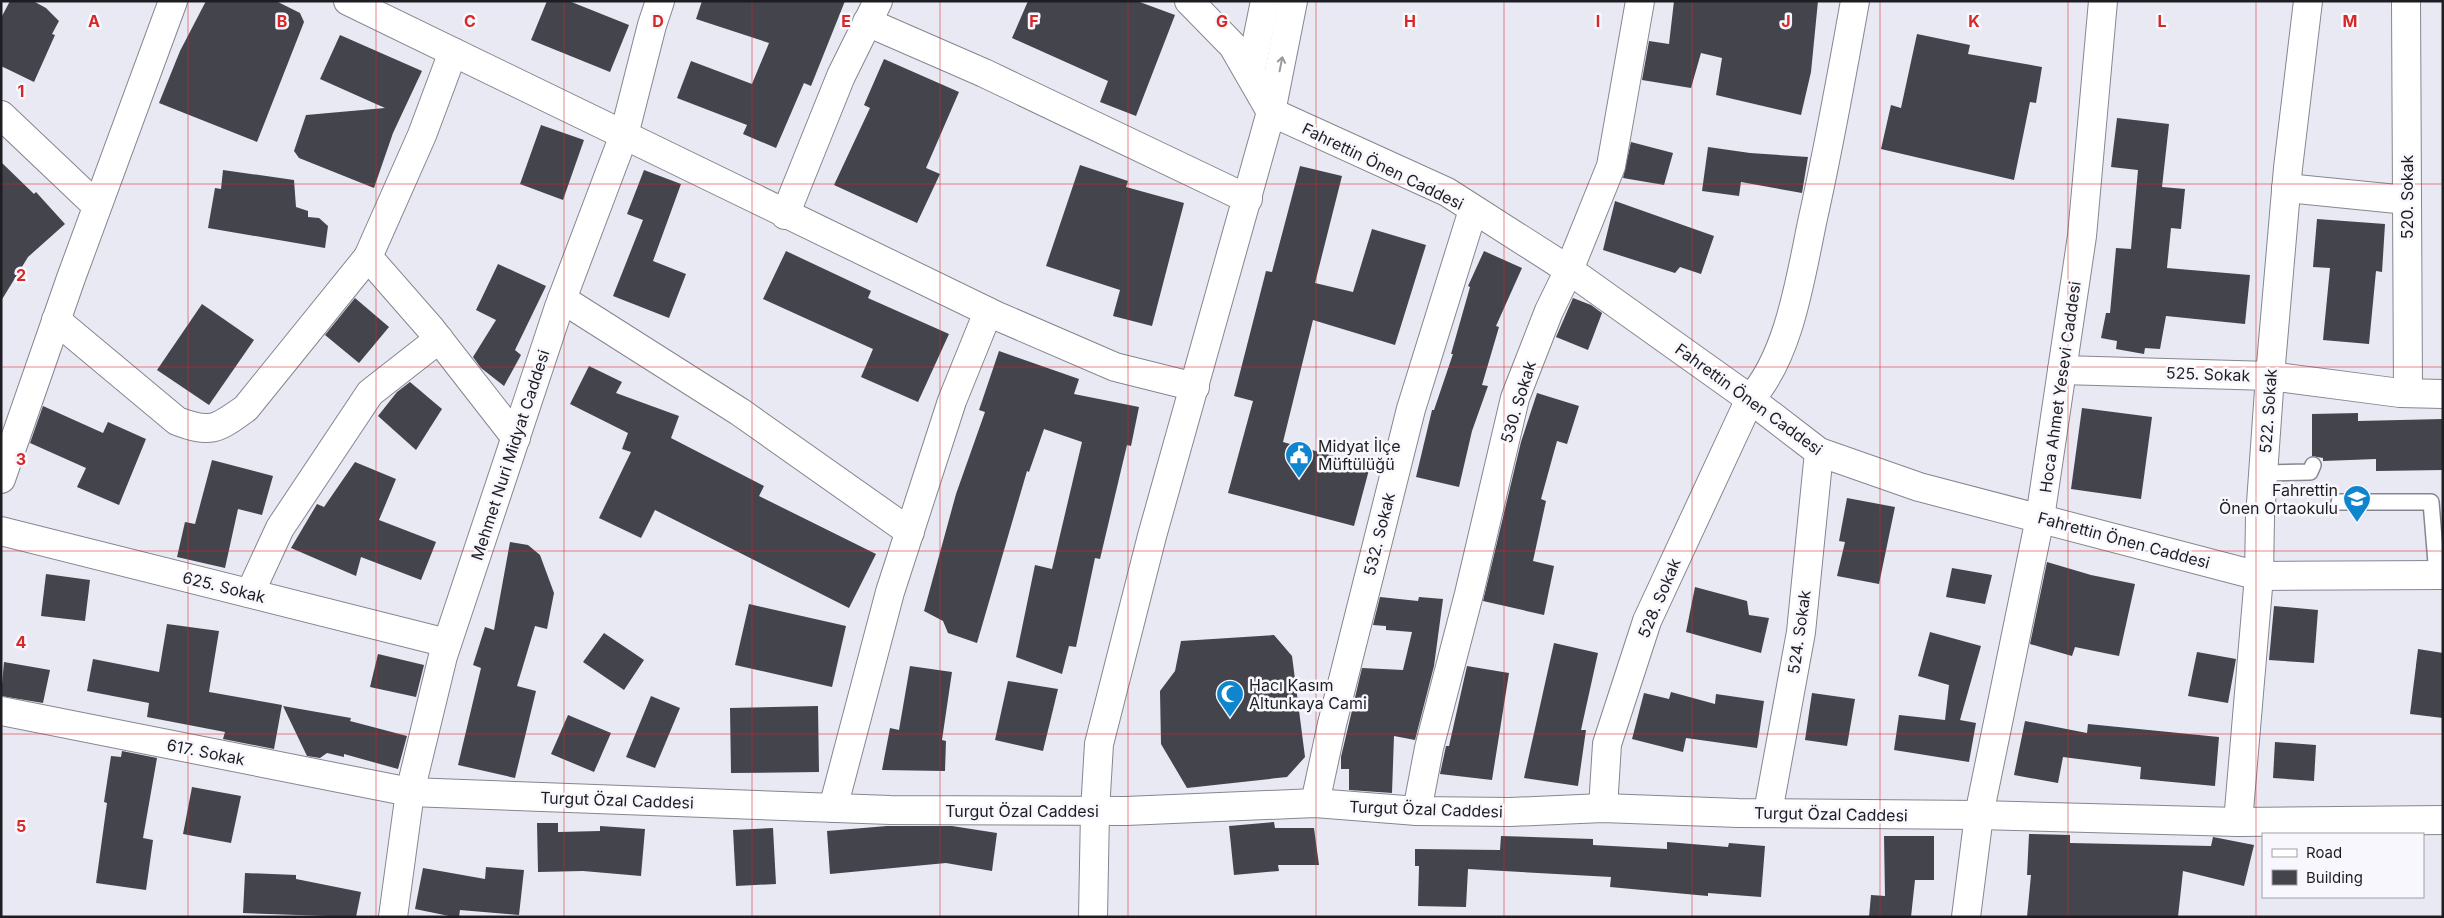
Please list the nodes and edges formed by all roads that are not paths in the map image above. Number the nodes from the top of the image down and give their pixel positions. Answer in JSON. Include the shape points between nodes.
{"nodes":[{"id":1,"x":173,"y":1,"type":"edge"},
{"id":2,"x":348,"y":1,"type":"edge"},
{"id":3,"x":660,"y":1,"type":"edge"},
{"id":4,"x":1189,"y":1,"type":"edge"},
{"id":5,"x":1265,"y":1,"type":"edge"},
{"id":6,"x":1293,"y":1,"type":"edge"},
{"id":7,"x":1640,"y":1,"type":"edge"},
{"id":8,"x":1855,"y":1,"type":"edge"},
{"id":9,"x":2103,"y":1,"type":"edge"},
{"id":10,"x":2308,"y":1,"type":"edge"},
{"id":11,"x":2406,"y":1,"type":"edge"},
{"id":12,"x":376,"y":7,"type":"edge"},
{"id":13,"x":873,"y":11,"type":"edge"},
{"id":14,"x":453,"y":52,"type":"junction"},
{"id":15,"x":1250,"y":75,"type":"junction"},
{"id":16,"x":1272,"y":112,"type":"junction"},
{"id":17,"x":1,"y":115,"type":"edge"},
{"id":18,"x":624,"y":135,"type":"junction"},
{"id":19,"x":2286,"y":188,"type":"junction"},
{"id":20,"x":1248,"y":199,"type":"junction"},
{"id":21,"x":2407,"y":200,"type":"junction"},
{"id":22,"x":97,"y":206,"type":"junction"},
{"id":23,"x":1473,"y":210,"type":"junction"},
{"id":24,"x":785,"y":215,"type":"junction"},
{"id":25,"x":368,"y":257,"type":"junction"},
{"id":26,"x":1569,"y":270,"type":"junction"},
{"id":27,"x":562,"y":299,"type":"junction"},
{"id":28,"x":988,"y":312,"type":"junction"},
{"id":29,"x":56,"y":320,"type":"junction"},
{"id":30,"x":439,"y":340,"type":"junction"},
{"id":31,"x":2062,"y":370,"type":"junction"},
{"id":32,"x":2270,"y":376,"type":"junction"},
{"id":33,"x":1194,"y":387,"type":"junction"},
{"id":34,"x":2408,"y":393,"type":"junction"},
{"id":35,"x":2443,"y":394,"type":"edge"},
{"id":36,"x":1750,"y":399,"type":"junction"},
{"id":37,"x":516,"y":438,"type":"junction"},
{"id":38,"x":1819,"y":452,"type":"junction"},
{"id":39,"x":2313,"y":465,"type":"dead end"},
{"id":40,"x":2264,"y":473,"type":"junction"},
{"id":41,"x":1,"y":479,"type":"edge"},
{"id":42,"x":2339,"y":502,"type":"dead end"},
{"id":43,"x":2040,"y":518,"type":"junction"},
{"id":44,"x":1,"y":530,"type":"edge"},
{"id":45,"x":910,"y":532,"type":"junction"},
{"id":46,"x":2440,"y":575,"type":"edge"},
{"id":47,"x":2259,"y":576,"type":"junction"},
{"id":48,"x":250,"y":593,"type":"junction"},
{"id":49,"x":447,"y":643,"type":"junction"},
{"id":50,"x":1,"y":711,"type":"edge"},
{"id":51,"x":410,"y":792,"type":"junction"},
{"id":52,"x":1315,"y":803,"type":"junction"},
{"id":53,"x":833,"y":808,"type":"junction"},
{"id":54,"x":1603,"y":808,"type":"junction"},
{"id":55,"x":1094,"y":811,"type":"junction"},
{"id":56,"x":1417,"y":811,"type":"junction"},
{"id":57,"x":1768,"y":812,"type":"junction"},
{"id":58,"x":1979,"y":815,"type":"junction"},
{"id":59,"x":2443,"y":820,"type":"edge"},
{"id":60,"x":2238,"y":822,"type":"junction"},
{"id":61,"x":393,"y":917,"type":"edge"},
{"id":62,"x":1093,"y":917,"type":"edge"},
{"id":63,"x":1966,"y":917,"type":"edge"}],
"edges":[{"from":1,"to":22,"type":"street"},
{"from":2,"to":12,"type":"street"},
{"from":3,"to":18,"type":"street","name":"Mehmet Nuri Midyat Caddesi"},
{"from":4,"to":15,"type":"street","via":[[1233,46]]},
{"from":5,"to":15,"type":"street"},
{"from":16,"to":6,"type":"street","one_way":true},
{"from":7,"to":26,"type":"street","name":"530. Sokak","via":[[1611,166]]},
{"from":8,"to":36,"type":"street","name":"528. Sokak","via":[[1793,312],[1764,383]]},
{"from":9,"to":31,"type":"street","name":"Hoca Ahmet Yesevi Caddesi","via":[[2082,236]]},
{"from":10,"to":19,"type":"street","name":"522. Sokak"},
{"from":11,"to":21,"type":"street","name":"520. Sokak"},
{"from":12,"to":14,"type":"street"},
{"from":13,"to":20,"type":"street","via":[[984,73]]},
{"from":13,"to":24,"type":"street","via":[[841,76]]},
{"from":14,"to":18,"type":"street"},
{"from":14,"to":25,"type":"street","via":[[422,135]]},
{"from":15,"to":16,"type":"street"},
{"from":16,"to":20,"type":"street"},
{"from":16,"to":23,"type":"street","name":"Fahrettin Önen Caddesi","via":[[1447,192]]},
{"from":17,"to":22,"type":"street"},
{"from":18,"to":24,"type":"street"},
{"from":18,"to":27,"type":"street","name":"Mehmet Nuri Midyat Caddesi"},
{"from":19,"to":21,"type":"street"},
{"from":19,"to":32,"type":"street","name":"522. Sokak"},
{"from":20,"to":33,"type":"street"},
{"from":21,"to":34,"type":"street","name":"520. Sokak"},
{"from":22,"to":29,"type":"street"},
{"from":23,"to":26,"type":"street","name":"Fahrettin Önen Caddesi"},
{"from":23,"to":52,"type":"street","name":"532. Sokak","via":[[1411,409]]},
{"from":24,"to":28,"type":"street"},
{"from":25,"to":29,"type":"street","via":[[246,408],[221,427],[198,428],[177,421]]},
{"from":25,"to":30,"type":"street"},
{"from":26,"to":36,"type":"street","name":"Fahrettin Önen Caddesi"},
{"from":26,"to":56,"type":"street","name":"530. Sokak","via":[[1515,398]]},
{"from":27,"to":37,"type":"street","name":"Mehmet Nuri Midyat Caddesi"},
{"from":27,"to":45,"type":"street","via":[[740,412]]},
{"from":28,"to":33,"type":"street","via":[[1115,367]]},
{"from":28,"to":45,"type":"street","via":[[952,401]]},
{"from":29,"to":41,"type":"street"},
{"from":30,"to":37,"type":"street"},
{"from":30,"to":48,"type":"street","via":[[370,393],[280,528]]},
{"from":31,"to":32,"type":"street","name":"525. Sokak"},
{"from":31,"to":43,"type":"street","name":"Hoca Ahmet Yesevi Caddesi"},
{"from":32,"to":34,"type":"street","name":"525. Sokak"},
{"from":32,"to":40,"type":"street","name":"522. Sokak"},
{"from":33,"to":55,"type":"street","via":[[1099,744]]},
{"from":34,"to":35,"type":"street","name":"525. Sokak"},
{"from":36,"to":38,"type":"street","name":"Fahrettin Önen Caddesi"},
{"from":36,"to":54,"type":"street","name":"528. Sokak","via":[[1647,620],[1607,744]]},
{"from":37,"to":49,"type":"street","name":"Mehmet Nuri Midyat Caddesi"},
{"from":38,"to":43,"type":"street","name":"Fahrettin Önen Caddesi","via":[[1919,486]]},
{"from":38,"to":57,"type":"street","name":"524. Sokak","via":[[1801,632]]},
{"from":39,"to":40,"type":"lane","via":[[2310,472]]},
{"from":40,"to":47,"type":"street","name":"522. Sokak"},
{"from":42,"to":46,"type":"lane","via":[[2430,502]]},
{"from":43,"to":47,"type":"street","name":"Fahrettin Önen Caddesi"},
{"from":43,"to":58,"type":"street","name":"Hoca Ahmet Yesevi Caddesi"},
{"from":44,"to":48,"type":"street","name":"625. Sokak"},
{"from":45,"to":53,"type":"street","via":[[890,592]]},
{"from":46,"to":47,"type":"street","name":"Fahrettin Önen Caddesi"},
{"from":47,"to":60,"type":"street","name":"522. Sokak"},
{"from":48,"to":49,"type":"street","name":"625. Sokak"},
{"from":49,"to":51,"type":"street","name":"Mehmet Nuri Midyat Caddesi"},
{"from":50,"to":51,"type":"street","name":"617. Sokak"},
{"from":51,"to":53,"type":"street","name":"Turgut Özal Caddesi"},
{"from":51,"to":61,"type":"street","name":"Mehmet Nuri Midyat Caddesi"},
{"from":52,"to":55,"type":"street","name":"Turgut Özal Caddesi"},
{"from":52,"to":56,"type":"street","name":"Turgut Özal Caddesi"},
{"from":53,"to":55,"type":"street","name":"Turgut Özal Caddesi"},
{"from":54,"to":56,"type":"street","name":"Turgut Özal Caddesi"},
{"from":54,"to":57,"type":"street","name":"Turgut Özal Caddesi"},
{"from":55,"to":62,"type":"street"},
{"from":57,"to":58,"type":"street","name":"Turgut Özal Caddesi"},
{"from":58,"to":60,"type":"street","name":"Turgut Özal Caddesi"},
{"from":58,"to":63,"type":"street","name":"Hoca Ahmet Yesevi Caddesi"},
{"from":59,"to":60,"type":"street","name":"Turgut Özal Caddesi"}]}
